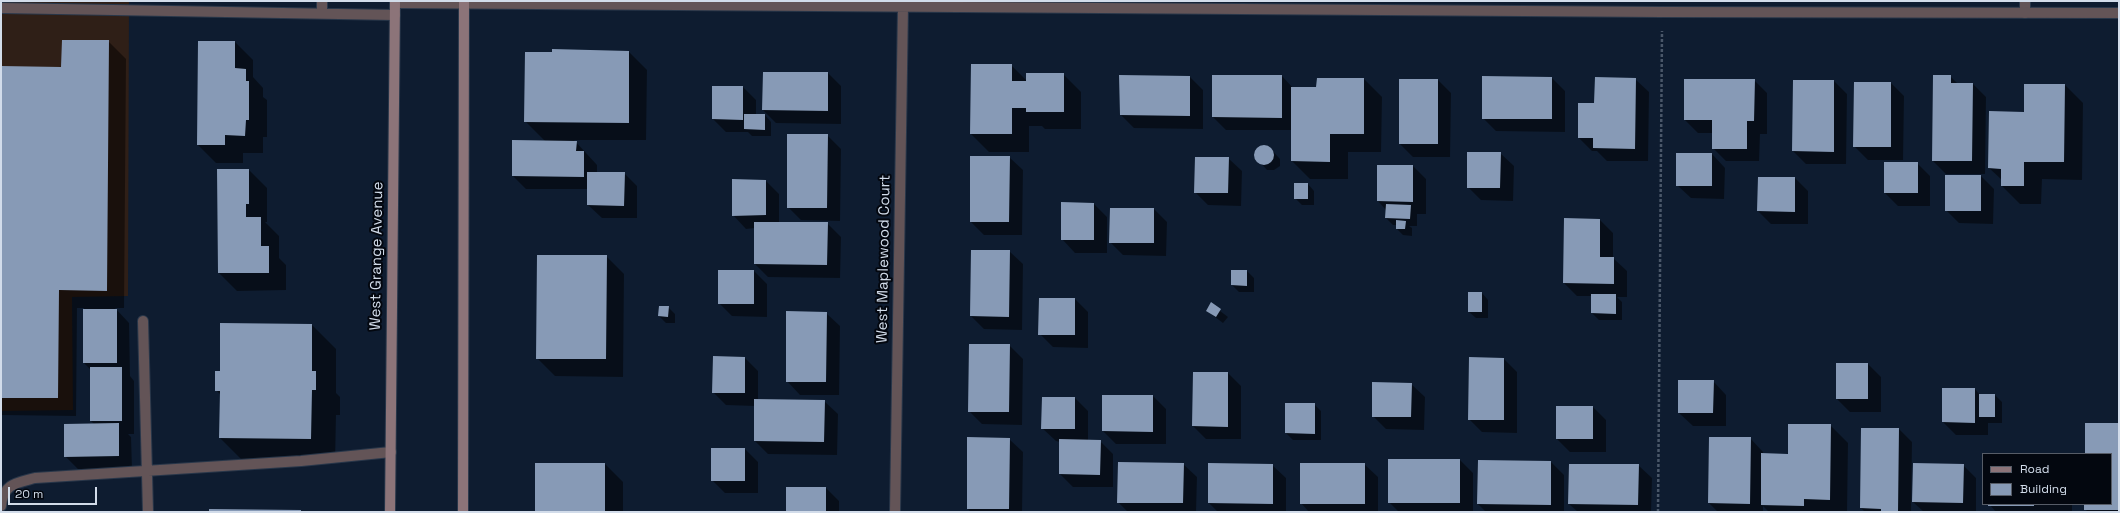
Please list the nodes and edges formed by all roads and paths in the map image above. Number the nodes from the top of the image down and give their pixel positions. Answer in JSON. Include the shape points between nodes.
{"nodes":[{"id":1,"x":322,"y":1,"type":"edge"},
{"id":2,"x":2024,"y":1,"type":"edge"},
{"id":3,"x":395,"y":2,"type":"edge"},
{"id":4,"x":464,"y":3,"type":"edge"},
{"id":5,"x":903,"y":6,"type":"junction"},
{"id":6,"x":1,"y":8,"type":"edge"},
{"id":7,"x":1662,"y":12,"type":"junction"},
{"id":8,"x":322,"y":13,"type":"junction"},
{"id":9,"x":2024,"y":13,"type":"junction"},
{"id":10,"x":2119,"y":13,"type":"edge"},
{"id":11,"x":395,"y":15,"type":"junction"},
{"id":12,"x":143,"y":321,"type":"dead end"},
{"id":13,"x":391,"y":452,"type":"junction"},
{"id":14,"x":148,"y":470,"type":"junction"},
{"id":15,"x":1,"y":506,"type":"edge"},
{"id":16,"x":148,"y":512,"type":"edge"},
{"id":17,"x":390,"y":512,"type":"edge"},
{"id":18,"x":463,"y":512,"type":"edge"},
{"id":19,"x":895,"y":512,"type":"edge"},
{"id":20,"x":1658,"y":512,"type":"edge"}],
"edges":[{"from":1,"to":8,"type":"street"},
{"from":2,"to":9,"type":"street"},
{"from":3,"to":4,"type":"street"},
{"from":3,"to":11,"type":"street","name":"West Grange Avenue"},
{"from":4,"to":5,"type":"street"},
{"from":4,"to":18,"type":"street"},
{"from":5,"to":7,"type":"street"},
{"from":5,"to":19,"type":"street","name":"West Maplewood Court"},
{"from":6,"to":8,"type":"street"},
{"from":7,"to":9,"type":"street"},
{"from":7,"to":20,"type":"path"},
{"from":8,"to":11,"type":"street"},
{"from":9,"to":10,"type":"street"},
{"from":11,"to":13,"type":"street","name":"West Grange Avenue"},
{"from":12,"to":14,"type":"street"},
{"from":13,"to":14,"type":"street","via":[[301,461]]},
{"from":13,"to":17,"type":"street","name":"West Grange Avenue"},
{"from":14,"to":15,"type":"street","via":[[35,478],[12,484],[2,496]]},
{"from":14,"to":16,"type":"street"}]}
